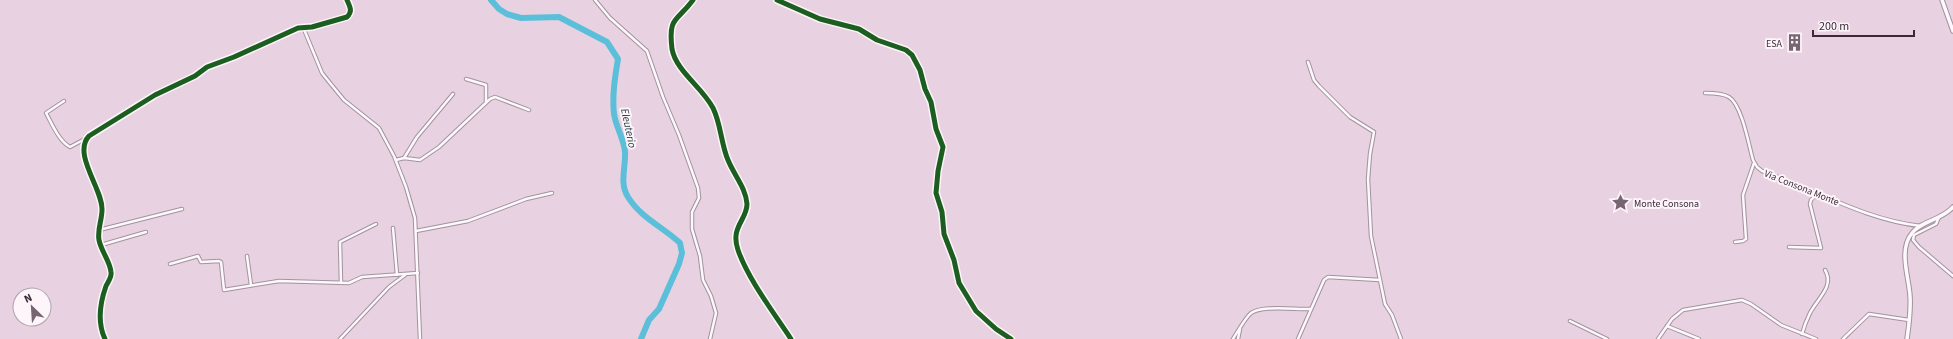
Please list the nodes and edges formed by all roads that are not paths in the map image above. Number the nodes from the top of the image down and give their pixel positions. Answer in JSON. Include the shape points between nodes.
{"nodes":[{"id":1,"x":347,"y":0,"type":"edge"},
{"id":2,"x":595,"y":0,"type":"edge"},
{"id":3,"x":693,"y":0,"type":"edge"},
{"id":4,"x":777,"y":0,"type":"edge"},
{"id":5,"x":1942,"y":0,"type":"edge"},
{"id":6,"x":303,"y":27,"type":"junction"},
{"id":7,"x":1953,"y":31,"type":"edge"},
{"id":8,"x":1308,"y":62,"type":"dead end"},
{"id":9,"x":466,"y":79,"type":"dead end"},
{"id":10,"x":1704,"y":93,"type":"dead end"},
{"id":11,"x":453,"y":94,"type":"dead end"},
{"id":12,"x":64,"y":101,"type":"dead end"},
{"id":13,"x":486,"y":102,"type":"junction"},
{"id":14,"x":529,"y":110,"type":"dead end"},
{"id":15,"x":86,"y":139,"type":"junction"},
{"id":16,"x":404,"y":158,"type":"junction"},
{"id":17,"x":396,"y":160,"type":"junction"},
{"id":18,"x":1754,"y":162,"type":"junction"},
{"id":19,"x":552,"y":193,"type":"dead end"},
{"id":20,"x":1818,"y":193,"type":"junction"},
{"id":21,"x":1953,"y":207,"type":"edge"},
{"id":22,"x":182,"y":209,"type":"dead end"},
{"id":23,"x":1939,"y":217,"type":"junction"},
{"id":24,"x":376,"y":224,"type":"dead end"},
{"id":25,"x":1922,"y":226,"type":"junction"},
{"id":26,"x":393,"y":228,"type":"dead end"},
{"id":27,"x":99,"y":230,"type":"junction"},
{"id":28,"x":416,"y":231,"type":"junction"},
{"id":29,"x":146,"y":232,"type":"dead end"},
{"id":30,"x":1735,"y":242,"type":"dead end"},
{"id":31,"x":101,"y":245,"type":"junction"},
{"id":32,"x":1789,"y":247,"type":"dead end"},
{"id":33,"x":246,"y":256,"type":"dead end"},
{"id":34,"x":170,"y":264,"type":"dead end"},
{"id":35,"x":1825,"y":270,"type":"dead end"},
{"id":36,"x":418,"y":273,"type":"junction"},
{"id":37,"x":407,"y":274,"type":"junction"},
{"id":38,"x":397,"y":275,"type":"junction"},
{"id":39,"x":1953,"y":276,"type":"edge"},
{"id":40,"x":1380,"y":280,"type":"junction"},
{"id":41,"x":341,"y":283,"type":"junction"},
{"id":42,"x":251,"y":285,"type":"junction"},
{"id":43,"x":1312,"y":309,"type":"junction"},
{"id":44,"x":1909,"y":320,"type":"junction"},
{"id":45,"x":1570,"y":321,"type":"dead end"},
{"id":46,"x":1667,"y":326,"type":"junction"},
{"id":47,"x":1241,"y":329,"type":"junction"},
{"id":48,"x":1802,"y":334,"type":"junction"},
{"id":49,"x":105,"y":339,"type":"edge"},
{"id":50,"x":340,"y":339,"type":"edge"},
{"id":51,"x":420,"y":339,"type":"edge"},
{"id":52,"x":710,"y":339,"type":"edge"},
{"id":53,"x":791,"y":339,"type":"edge"},
{"id":54,"x":1012,"y":339,"type":"edge"},
{"id":55,"x":1233,"y":339,"type":"edge"},
{"id":56,"x":1238,"y":339,"type":"edge"},
{"id":57,"x":1298,"y":339,"type":"edge"},
{"id":58,"x":1402,"y":339,"type":"edge"},
{"id":59,"x":1607,"y":339,"type":"edge"},
{"id":60,"x":1658,"y":339,"type":"edge"},
{"id":61,"x":1699,"y":339,"type":"edge"},
{"id":62,"x":1816,"y":339,"type":"edge"},
{"id":63,"x":1843,"y":339,"type":"edge"},
{"id":64,"x":1907,"y":339,"type":"edge"}],
"edges":[{"from":1,"to":6,"type":"street","via":[[351,13],[347,17],[330,23]]},
{"from":2,"to":52,"type":"street","via":[[610,18],[648,51],[662,97],[698,188],[699,198],[692,212],[692,230],[700,256],[703,280],[716,313]]},
{"from":3,"to":53,"type":"street","via":[[673,20],[671,28],[674,58],[700,88],[713,108],[728,161],[747,202],[737,232],[738,250],[767,303]]},
{"from":4,"to":54,"type":"street","via":[[820,19],[859,29],[877,40],[906,50],[914,58],[931,102],[936,129],[943,147],[936,193],[942,212],[944,234],[959,283],[976,311]]},
{"from":5,"to":7,"type":"street"},
{"from":6,"to":15,"type":"street","via":[[207,67],[195,76],[154,95]]},
{"from":6,"to":17,"type":"street","via":[[322,73],[344,100],[379,128]]},
{"from":8,"to":40,"type":"street","via":[[1314,80],[1319,86],[1350,117],[1374,132],[1370,154],[1368,204],[1371,236]]},
{"from":9,"to":13,"type":"street","via":[[486,85]]},
{"from":10,"to":18,"type":"street","name":"Via Consona Monte","via":[[1728,96],[1735,103]]},
{"from":11,"to":16,"type":"street","via":[[417,137]]},
{"from":12,"to":15,"type":"street","via":[[46,113],[53,126],[70,147]]},
{"from":13,"to":14,"type":"street","via":[[495,97]]},
{"from":13,"to":16,"type":"street","via":[[424,158]]},
{"from":15,"to":27,"type":"street","via":[[84,153],[102,206]]},
{"from":16,"to":17,"type":"street"},
{"from":17,"to":28,"type":"street","via":[[414,212]]},
{"from":18,"to":20,"type":"street","name":"Via Consona Monte","via":[[1762,171]]},
{"from":18,"to":30,"type":"street","via":[[1743,194],[1746,239]]},
{"from":19,"to":28,"type":"street","via":[[526,199],[468,220]]},
{"from":20,"to":25,"type":"street","name":"Via Consona Monte","via":[[1898,223]]},
{"from":20,"to":32,"type":"street","via":[[1810,204],[1821,248]]},
{"from":21,"to":23,"type":"street"},
{"from":22,"to":27,"type":"street"},
{"from":23,"to":25,"type":"street"},
{"from":23,"to":39,"type":"street","via":[[1936,224],[1914,235],[1913,240]]},
{"from":24,"to":41,"type":"street","via":[[340,242]]},
{"from":25,"to":44,"type":"street","via":[[1912,232],[1906,250],[1910,296]]},
{"from":26,"to":38,"type":"street"},
{"from":27,"to":31,"type":"street"},
{"from":28,"to":36,"type":"street"},
{"from":29,"to":31,"type":"street"},
{"from":31,"to":49,"type":"street","via":[[111,272],[100,315],[101,331]]},
{"from":33,"to":42,"type":"street"},
{"from":34,"to":42,"type":"street","via":[[198,256],[201,262],[219,261],[224,290]]},
{"from":35,"to":48,"type":"street","via":[[1828,278],[1826,288],[1811,311]]},
{"from":36,"to":37,"type":"street"},
{"from":36,"to":51,"type":"street"},
{"from":37,"to":38,"type":"street"},
{"from":37,"to":50,"type":"street","via":[[389,287]]},
{"from":38,"to":41,"type":"street","via":[[362,277],[356,281]]},
{"from":40,"to":43,"type":"street","via":[[1328,277],[1324,280]]},
{"from":40,"to":58,"type":"street","via":[[1385,304]]},
{"from":41,"to":42,"type":"street","via":[[278,282]]},
{"from":43,"to":47,"type":"street","via":[[1267,308],[1255,311],[1250,314]]},
{"from":43,"to":57,"type":"street"},
{"from":44,"to":63,"type":"street","via":[[1869,314]]},
{"from":44,"to":64,"type":"street"},
{"from":45,"to":59,"type":"street"},
{"from":46,"to":48,"type":"street","via":[[1683,310],[1742,300]]},
{"from":46,"to":60,"type":"street"},
{"from":46,"to":61,"type":"street"},
{"from":47,"to":55,"type":"street"},
{"from":47,"to":56,"type":"street"},
{"from":48,"to":62,"type":"street"}]}
